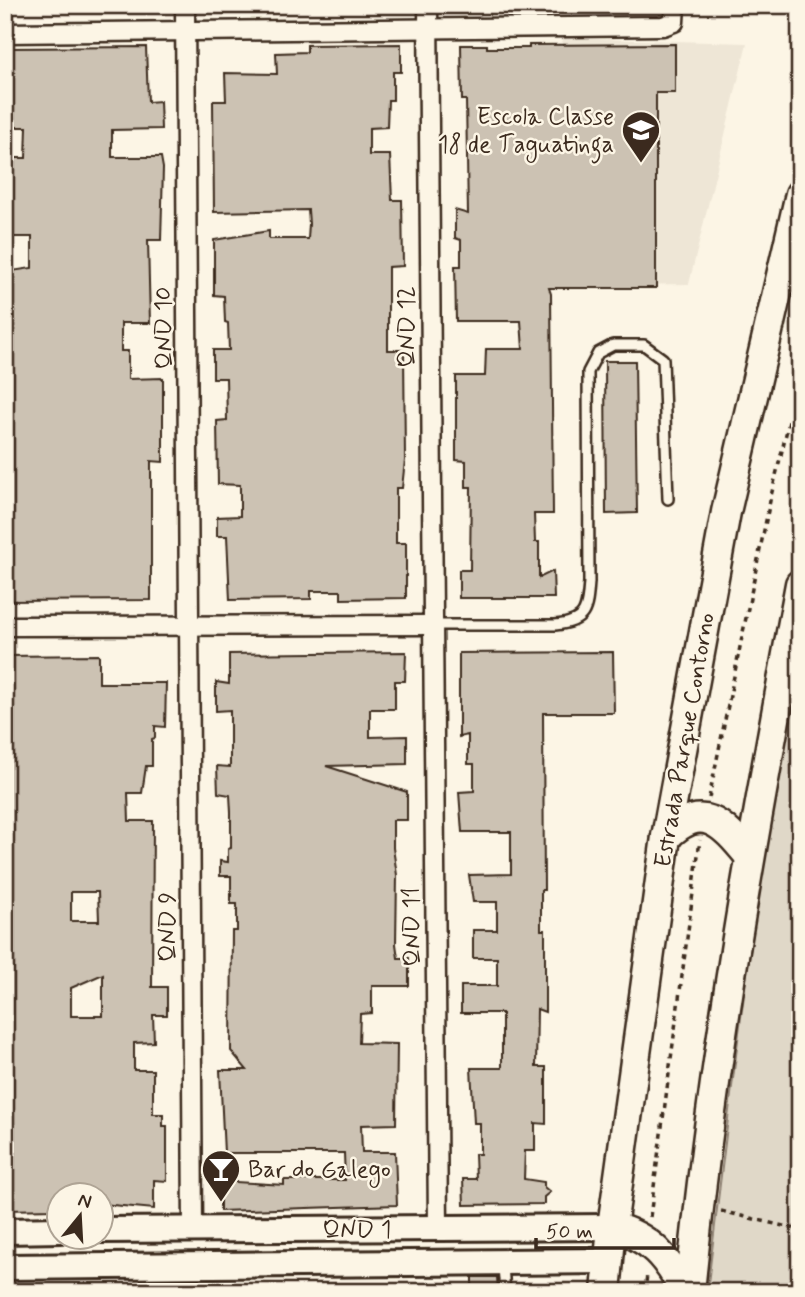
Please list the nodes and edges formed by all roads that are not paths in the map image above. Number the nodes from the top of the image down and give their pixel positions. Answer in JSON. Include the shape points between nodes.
{"nodes":[{"id":1,"x":185,"y":5,"type":"edge"},
{"id":2,"x":428,"y":5,"type":"edge"},
{"id":3,"x":674,"y":14,"type":"edge"},
{"id":4,"x":428,"y":29,"type":"junction"},
{"id":5,"x":185,"y":31,"type":"junction"},
{"id":6,"x":5,"y":33,"type":"edge"},
{"id":7,"x":800,"y":194,"type":"edge"},
{"id":8,"x":668,"y":499,"type":"dead end"},
{"id":9,"x":800,"y":584,"type":"edge"},
{"id":10,"x":191,"y":624,"type":"junction"},
{"id":11,"x":432,"y":625,"type":"junction"},
{"id":12,"x":5,"y":626,"type":"edge"},
{"id":13,"x":666,"y":837,"type":"junction"},
{"id":14,"x":749,"y":856,"type":"junction"},
{"id":15,"x":612,"y":1227,"type":"junction"},
{"id":16,"x":438,"y":1228,"type":"junction"},
{"id":17,"x":510,"y":1228,"type":"junction"},
{"id":18,"x":46,"y":1230,"type":"edge"},
{"id":19,"x":116,"y":1230,"type":"edge"},
{"id":20,"x":193,"y":1230,"type":"junction"},
{"id":21,"x":5,"y":1231,"type":"edge"},
{"id":22,"x":609,"y":1261,"type":"junction"},
{"id":23,"x":506,"y":1262,"type":"junction"},
{"id":24,"x":5,"y":1267,"type":"edge"},
{"id":25,"x":505,"y":1292,"type":"edge"},
{"id":26,"x":606,"y":1292,"type":"edge"},
{"id":27,"x":688,"y":1292,"type":"edge"}],
"edges":[{"from":1,"to":5,"type":"street","name":"QND 10"},
{"from":2,"to":4,"type":"street","name":"QND 12"},
{"from":3,"to":4,"type":"street"},
{"from":4,"to":5,"type":"street"},
{"from":4,"to":11,"type":"street","name":"QND 12"},
{"from":5,"to":6,"type":"street"},
{"from":5,"to":10,"type":"street","name":"QND 10"},
{"from":7,"to":13,"type":"highway","name":"Estrada Parque Contorno","via":[[726,512]]},
{"from":8,"to":11,"type":"lane","via":[[663,359],[644,345],[613,345],[598,354],[588,372],[589,582],[582,616],[555,625]]},
{"from":9,"to":14,"type":"highway"},
{"from":10,"to":11,"type":"street"},
{"from":10,"to":12,"type":"street"},
{"from":10,"to":20,"type":"street","name":"QND 9"},
{"from":11,"to":16,"type":"street","name":"QND 11"},
{"from":13,"to":14,"type":"highway","via":[[684,820],[704,819],[723,826]]},
{"from":13,"to":15,"type":"highway","name":"Estrada Parque Contorno"},
{"from":14,"to":27,"type":"highway"},
{"from":15,"to":17,"type":"main road","name":"QND 1"},
{"from":15,"to":22,"type":"highway","name":"Estrada Parque Contorno"},
{"from":15,"to":27,"type":"highway","via":[[652,1245]]},
{"from":16,"to":17,"type":"main road","name":"QND 1"},
{"from":16,"to":20,"type":"main road","name":"QND 1"},
{"from":17,"to":23,"type":"main road","via":[[517,1238]]},
{"from":18,"to":21,"type":"main road"},
{"from":19,"to":20,"type":"main road","name":"QND 1"},
{"from":22,"to":23,"type":"main road"},
{"from":22,"to":26,"type":"highway","name":"Estrada Parque Contorno"},
{"from":23,"to":24,"type":"main road"},
{"from":23,"to":25,"type":"lane"}]}
